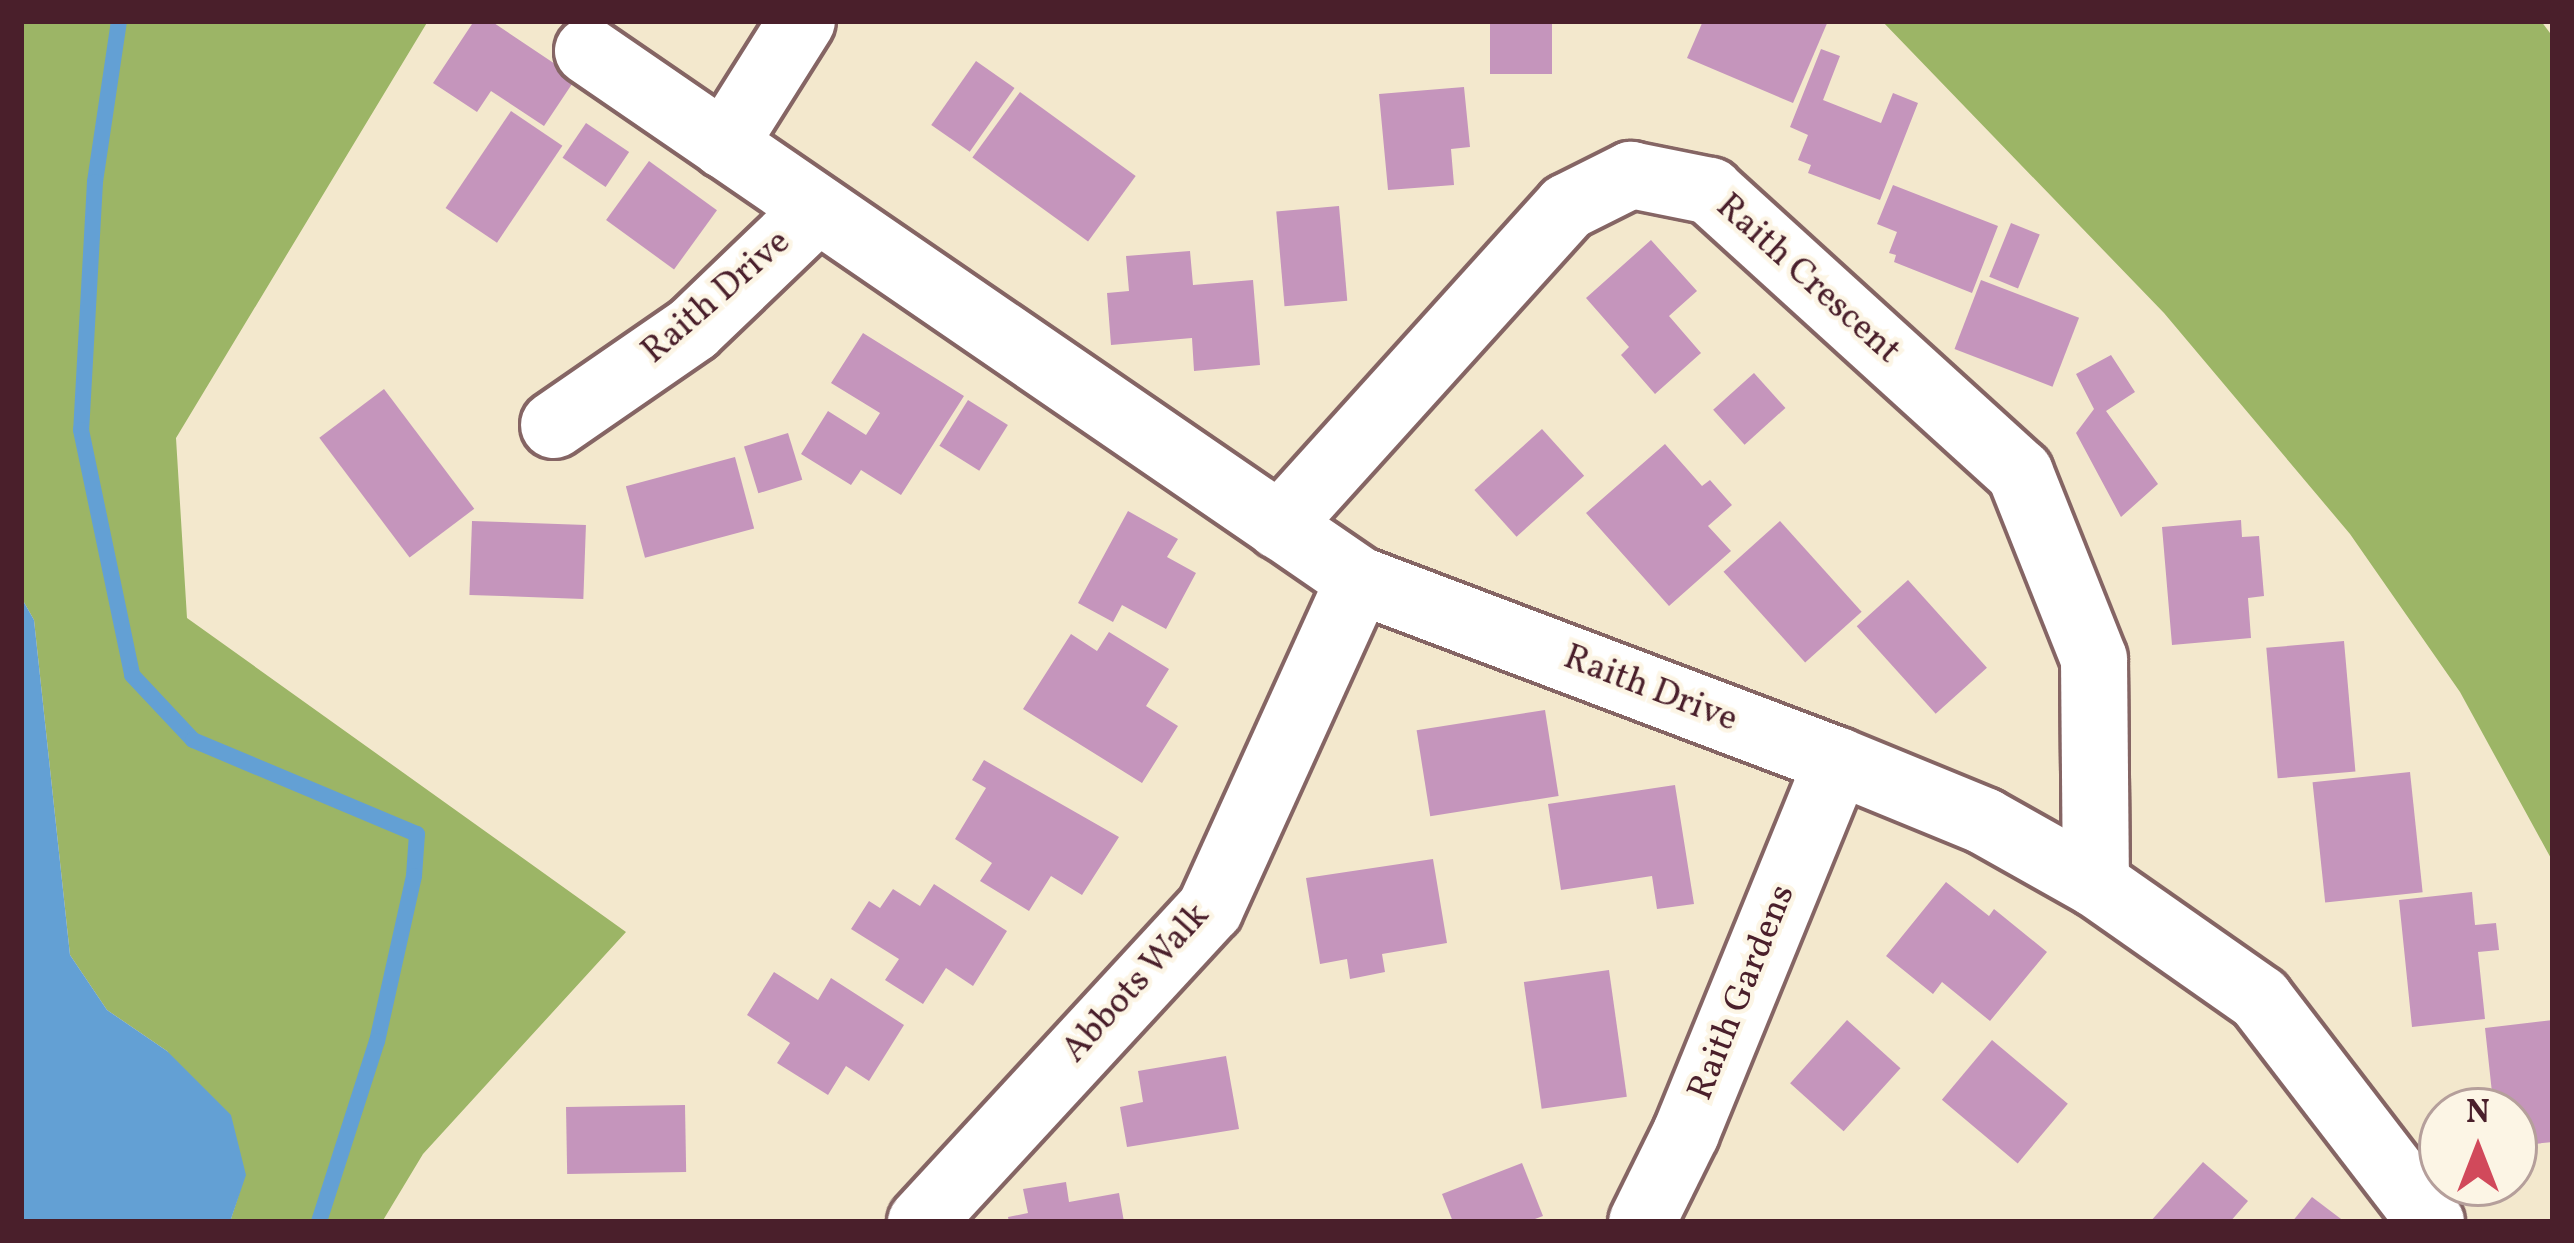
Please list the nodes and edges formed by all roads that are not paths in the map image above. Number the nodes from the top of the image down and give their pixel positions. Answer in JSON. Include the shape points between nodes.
{"nodes":[{"id":1,"x":802,"y":21,"type":"edge"},
{"id":2,"x":588,"y":51,"type":"dead end"},
{"id":3,"x":724,"y":145,"type":"junction"},
{"id":4,"x":818,"y":209,"type":"junction"},
{"id":5,"x":554,"y":425,"type":"dead end"},
{"id":6,"x":1279,"y":526,"type":"junction"},
{"id":7,"x":1359,"y":580,"type":"junction"},
{"id":8,"x":1838,"y":761,"type":"junction"},
{"id":9,"x":2096,"y":884,"type":"junction"},
{"id":10,"x":921,"y":1222,"type":"edge"},
{"id":11,"x":1642,"y":1222,"type":"edge"},
{"id":12,"x":2431,"y":1222,"type":"edge"}],
"edges":[{"from":1,"to":3,"type":"street"},
{"from":2,"to":3,"type":"street","name":"Raith Drive"},
{"from":3,"to":4,"type":"street","name":"Raith Drive"},
{"from":4,"to":5,"type":"street","name":"Raith Drive","via":[[693,329]]},
{"from":4,"to":6,"type":"street","name":"Raith Drive"},
{"from":6,"to":7,"type":"street","name":"Raith Drive"},
{"from":6,"to":9,"type":"street","name":"Raith Crescent","via":[[1567,207],[1631,175],[1710,191],[2020,473],[2094,659]]},
{"from":7,"to":8,"type":"street","name":"Raith Drive"},
{"from":7,"to":10,"type":"street","name":"Abbots Walk","via":[[1210,909]]},
{"from":8,"to":9,"type":"street","name":"Raith Drive","via":[[1984,821]]},
{"from":8,"to":11,"type":"street","name":"Raith Gardens"},
{"from":9,"to":12,"type":"street","name":"Raith Drive","via":[[2260,999]]}]}
